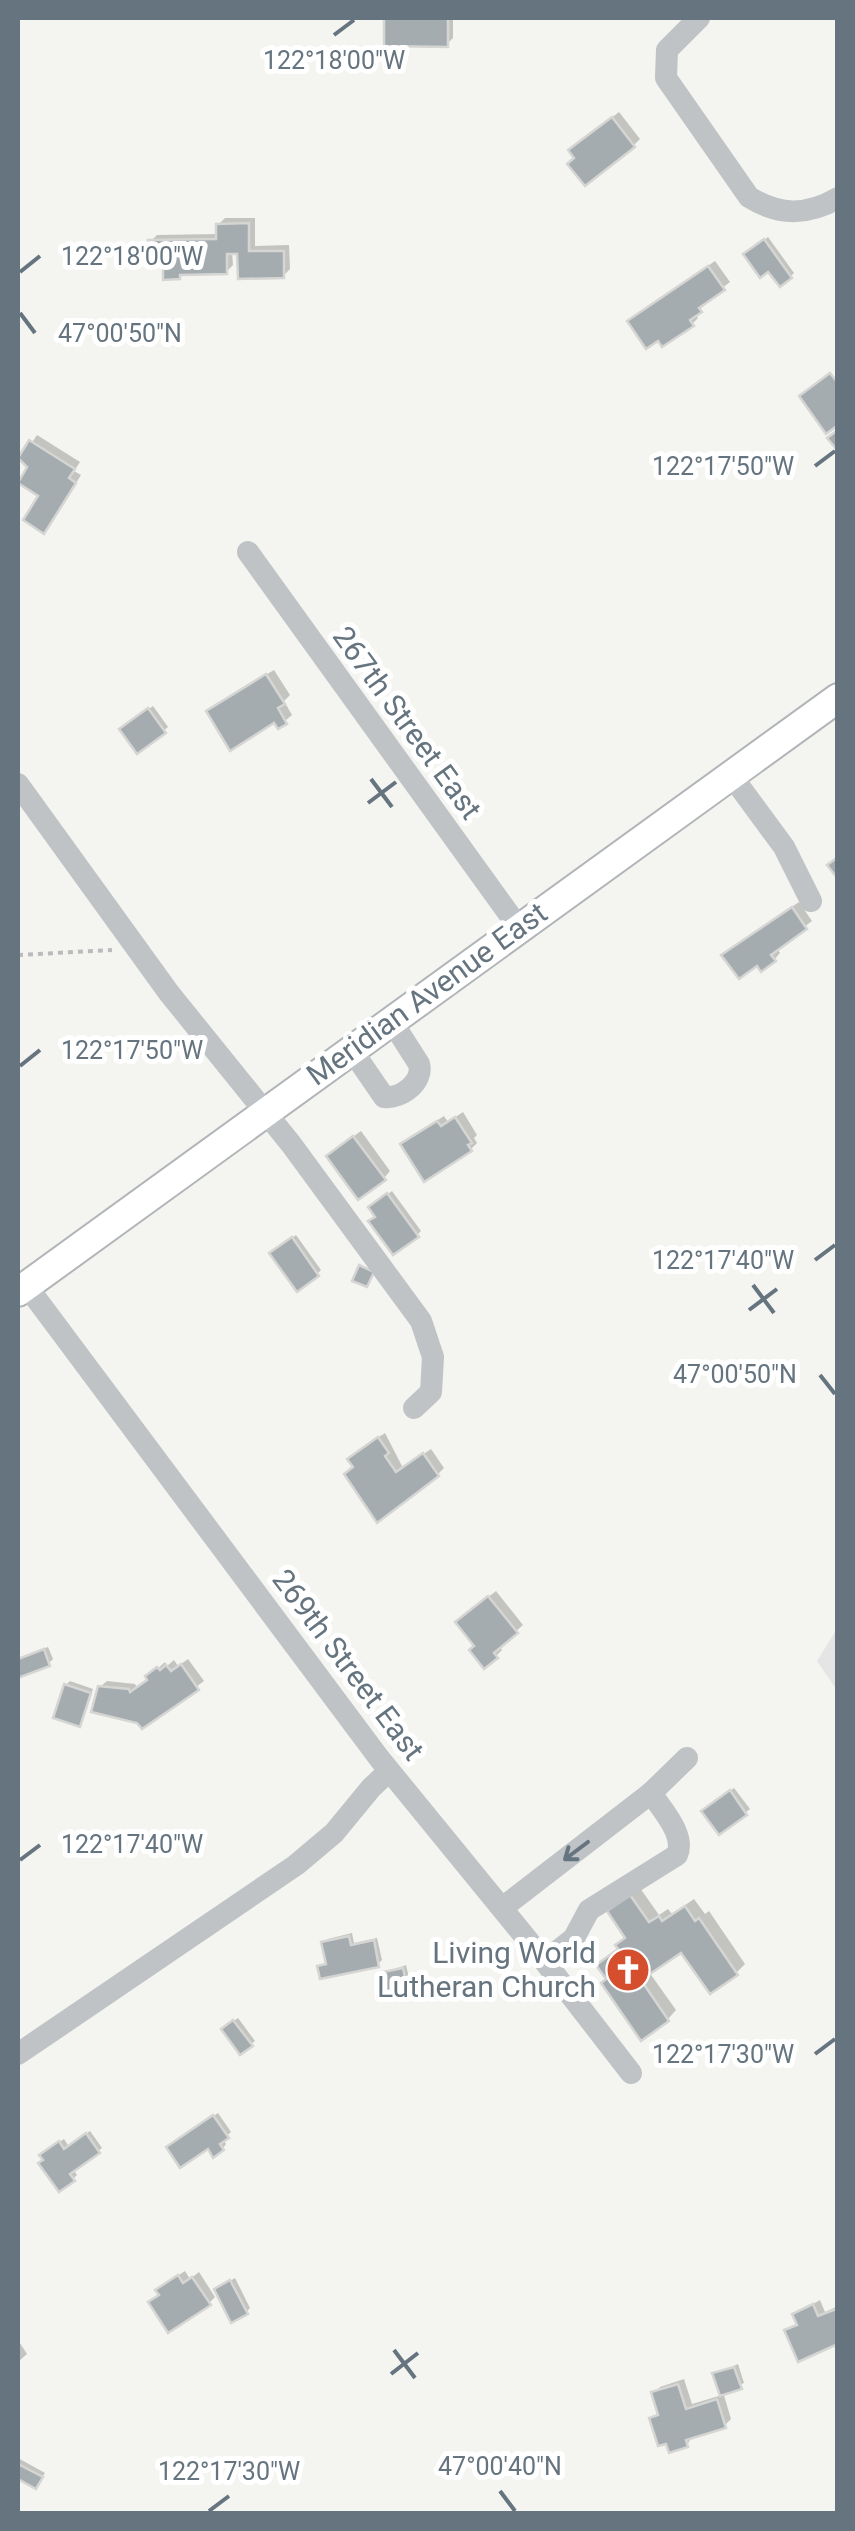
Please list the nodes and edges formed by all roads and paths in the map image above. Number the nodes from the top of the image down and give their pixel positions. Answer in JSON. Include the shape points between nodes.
{"nodes":[{"id":1,"x":699,"y":18,"type":"edge"},
{"id":2,"x":838,"y":198,"type":"edge"},
{"id":3,"x":248,"y":552,"type":"dead end"},
{"id":4,"x":838,"y":698,"type":"edge"},
{"id":5,"x":731,"y":775,"type":"junction"},
{"id":6,"x":18,"y":784,"type":"edge"},
{"id":7,"x":811,"y":900,"type":"dead end"},
{"id":8,"x":519,"y":928,"type":"junction"},
{"id":9,"x":137,"y":949,"type":"junction"},
{"id":10,"x":18,"y":954,"type":"edge"},
{"id":11,"x":391,"y":1020,"type":"junction"},
{"id":12,"x":350,"y":1049,"type":"junction"},
{"id":13,"x":264,"y":1111,"type":"junction"},
{"id":14,"x":22,"y":1289,"type":"edge"},
{"id":15,"x":414,"y":1408,"type":"dead end"},
{"id":16,"x":687,"y":1758,"type":"dead end"},
{"id":17,"x":389,"y":1771,"type":"junction"},
{"id":18,"x":651,"y":1793,"type":"junction"},
{"id":19,"x":502,"y":1908,"type":"junction"},
{"id":20,"x":545,"y":1962,"type":"junction"},
{"id":21,"x":18,"y":2054,"type":"edge"},
{"id":22,"x":631,"y":2073,"type":"dead end"}],
"edges":[{"from":1,"to":2,"type":"street","via":[[667,50],[666,78],[749,197],[786,212],[809,212]]},
{"from":3,"to":8,"type":"street","name":"267th Street East"},
{"from":4,"to":5,"type":"main road","name":"Meridian Avenue East"},
{"from":5,"to":7,"type":"street","via":[[784,847]]},
{"from":5,"to":8,"type":"main road","name":"Meridian Avenue East"},
{"from":6,"to":9,"type":"street"},
{"from":8,"to":11,"type":"main road","name":"Meridian Avenue East"},
{"from":9,"to":10,"type":"path"},
{"from":9,"to":13,"type":"street"},
{"from":11,"to":12,"type":"main road","name":"Meridian Avenue East"},
{"from":11,"to":12,"type":"street","via":[[421,1070],[394,1098],[384,1096]]},
{"from":12,"to":13,"type":"main road","name":"Meridian Avenue East"},
{"from":13,"to":14,"type":"main road","name":"Meridian Avenue East"},
{"from":13,"to":15,"type":"street","via":[[421,1321],[434,1357],[431,1392]]},
{"from":14,"to":17,"type":"street","name":"269th Street East"},
{"from":16,"to":18,"type":"street"},
{"from":17,"to":19,"type":"street","name":"269th Street East"},
{"from":17,"to":21,"type":"street","via":[[296,1865]]},
{"from":18,"to":19,"type":"street","one_way":true},
{"from":18,"to":20,"type":"street","via":[[680,1839],[676,1854],[589,1910],[574,1938]]},
{"from":19,"to":20,"type":"street","name":"269th Street East"},
{"from":20,"to":22,"type":"street","name":"269th Street East"}]}
